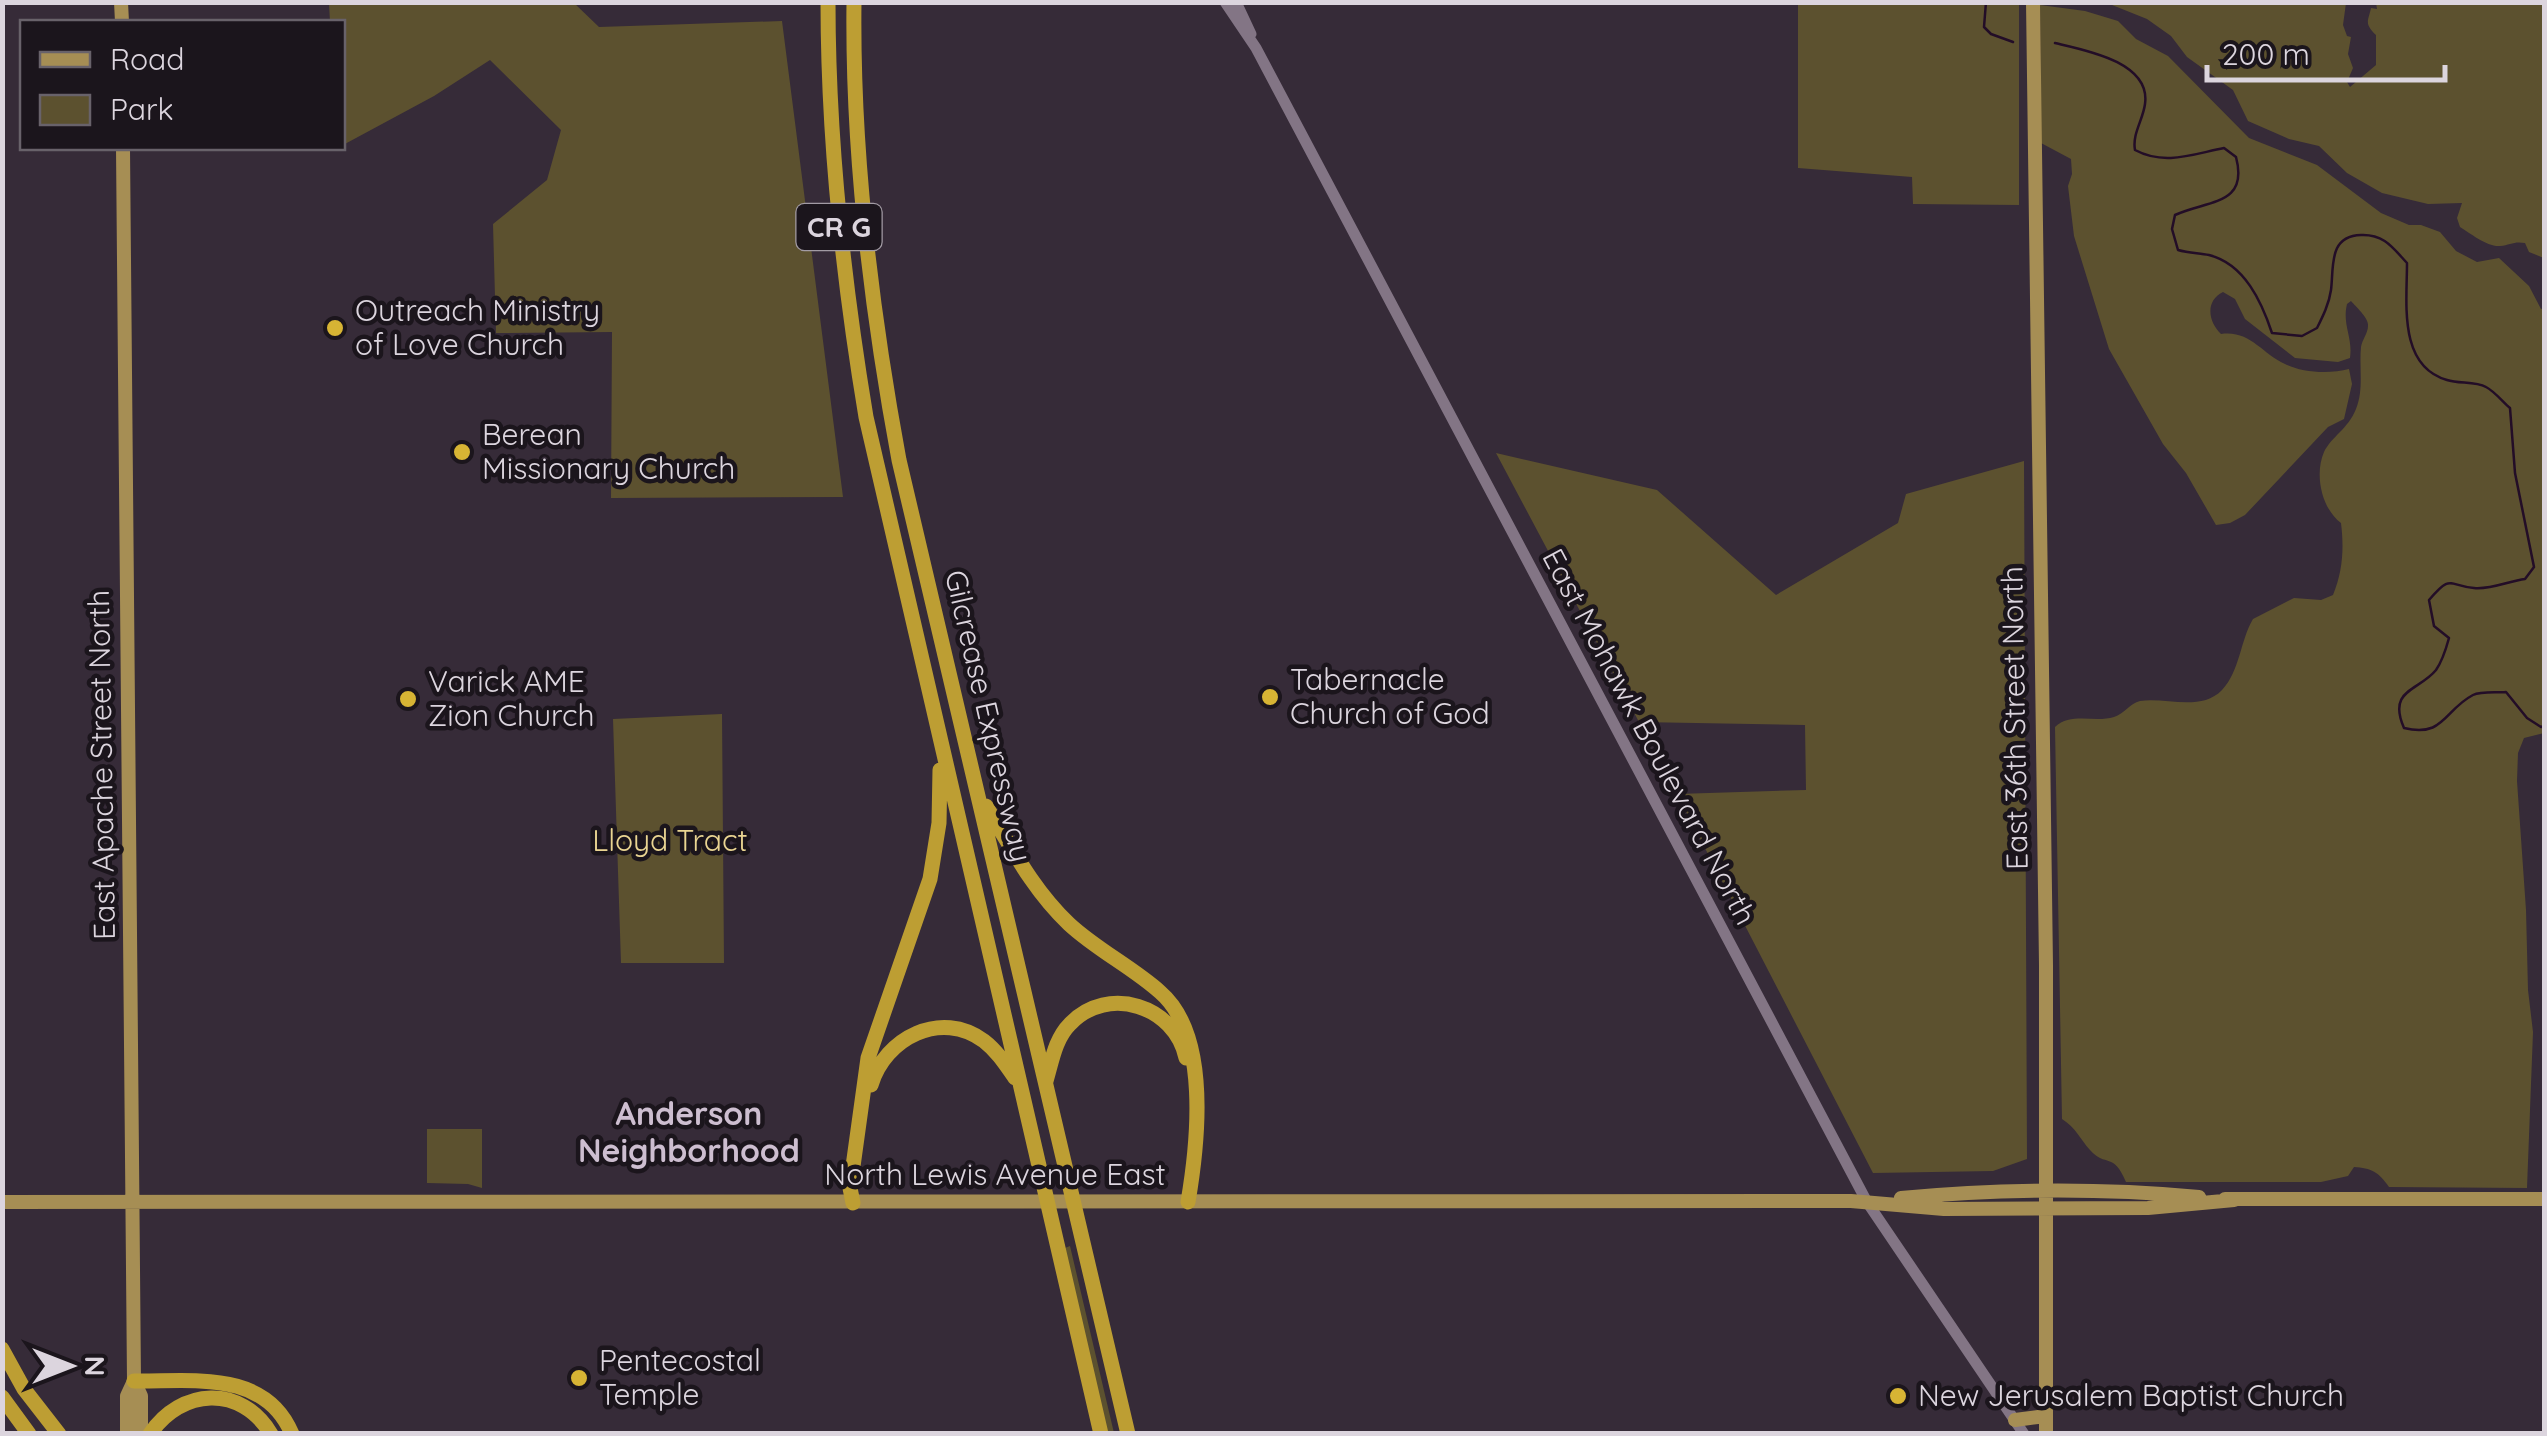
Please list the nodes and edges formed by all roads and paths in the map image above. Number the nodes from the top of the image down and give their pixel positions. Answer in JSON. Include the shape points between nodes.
{"nodes":[{"id":1,"x":828,"y":2,"type":"edge"},
{"id":2,"x":854,"y":2,"type":"edge"},
{"id":3,"x":1224,"y":2,"type":"edge"},
{"id":4,"x":1236,"y":2,"type":"edge"},
{"id":5,"x":2033,"y":2,"type":"edge"},
{"id":6,"x":1256,"y":48,"type":"junction"},
{"id":7,"x":123,"y":150,"type":"edge"},
{"id":8,"x":940,"y":738,"type":"junction"},
{"id":9,"x":979,"y":794,"type":"junction"},
{"id":10,"x":1045,"y":1085,"type":"junction"},
{"id":11,"x":1021,"y":1088,"type":"junction"},
{"id":12,"x":2544,"y":1200,"type":"edge"},
{"id":13,"x":2046,"y":1201,"type":"junction"},
{"id":14,"x":2,"y":1202,"type":"edge"},
{"id":15,"x":1188,"y":1202,"type":"junction"},
{"id":16,"x":1866,"y":1202,"type":"junction"},
{"id":17,"x":134,"y":1203,"type":"junction"},
{"id":18,"x":853,"y":1203,"type":"junction"},
{"id":19,"x":2,"y":1348,"type":"edge"},
{"id":20,"x":1086,"y":1366,"type":"junction"},
{"id":21,"x":134,"y":1382,"type":"junction"},
{"id":22,"x":2,"y":1397,"type":"edge"},
{"id":23,"x":2046,"y":1416,"type":"junction"},
{"id":24,"x":2020,"y":1427,"type":"edge"},
{"id":25,"x":29,"y":1434,"type":"edge"},
{"id":26,"x":58,"y":1434,"type":"edge"},
{"id":27,"x":127,"y":1434,"type":"edge"},
{"id":28,"x":141,"y":1434,"type":"edge"},
{"id":29,"x":150,"y":1434,"type":"edge"},
{"id":30,"x":271,"y":1434,"type":"edge"},
{"id":31,"x":292,"y":1434,"type":"edge"},
{"id":32,"x":1092,"y":1434,"type":"edge"},
{"id":33,"x":1101,"y":1434,"type":"edge"},
{"id":34,"x":1128,"y":1434,"type":"edge"},
{"id":35,"x":2046,"y":1434,"type":"edge"}],
"edges":[{"from":1,"to":8,"type":"highway","name":"Gilcrease Expressway","number":"CR G","via":[[832,160],[849,315],[872,450]]},
{"from":2,"to":9,"type":"highway","name":"Gilcrease Expressway","number":"CR G","via":[[862,196],[881,360]]},
{"from":3,"to":6,"type":"street","name":"East Mohawk Boulevard North"},
{"from":4,"to":6,"type":"street","name":"East Mohawk Boulevard North"},
{"from":5,"to":13,"type":"main road","name":"East 36th Street North"},
{"from":6,"to":16,"type":"street","name":"East Mohawk Boulevard North"},
{"from":7,"to":17,"type":"main road","name":"East Apache Street North"},
{"from":8,"to":11,"type":"highway","name":"Gilcrease Expressway","number":"CR G"},
{"from":8,"to":18,"type":"highway","via":[[935,857],[868,1058]]},
{"from":9,"to":10,"type":"highway","name":"Gilcrease Expressway","number":"CR G"},
{"from":9,"to":15,"type":"highway","via":[[1054,908],[1092,944],[1158,989],[1186,1026],[1195,1064]]},
{"from":10,"to":15,"type":"highway","via":[[1062,1034],[1084,1012],[1122,1003],[1160,1016],[1186,1058]]},
{"from":10,"to":34,"type":"highway","name":"Gilcrease Expressway","number":"CR G"},
{"from":11,"to":18,"type":"highway","via":[[995,1051],[968,1032],[928,1030],[898,1043],[878,1065],[869,1092]]},
{"from":11,"to":20,"type":"highway","name":"Gilcrease Expressway","number":"CR G"},
{"from":12,"to":13,"type":"main road","name":"North Lewis Avenue East","via":[[2234,1200],[2148,1208]]},
{"from":13,"to":16,"type":"main road","name":"North Lewis Avenue East","via":[[1944,1194]]},
{"from":13,"to":23,"type":"main road","name":"East 36th Street North"},
{"from":14,"to":17,"type":"main road","name":"North Lewis Avenue East"},
{"from":15,"to":16,"type":"main road","name":"North Lewis Avenue East"},
{"from":15,"to":18,"type":"main road","name":"North Lewis Avenue East"},
{"from":16,"to":24,"type":"street","name":"East Mohawk Boulevard North"},
{"from":17,"to":18,"type":"main road","name":"North Lewis Avenue East"},
{"from":17,"to":21,"type":"main road","name":"East Apache Street North"},
{"from":19,"to":26,"type":"highway"},
{"from":20,"to":32,"type":"highway"},
{"from":20,"to":33,"type":"highway","name":"Gilcrease Expressway","number":"CR G"},
{"from":21,"to":27,"type":"main road","name":"East Apache Street North","via":[[127,1396]]},
{"from":21,"to":28,"type":"main road","name":"East Apache Street North","via":[[141,1396]]},
{"from":21,"to":31,"type":"highway","via":[[239,1385],[272,1403]]},
{"from":22,"to":25,"type":"highway"},
{"from":23,"to":24,"type":"main road"},
{"from":23,"to":35,"type":"main road","name":"East 36th Street North"},
{"from":29,"to":30,"type":"highway","via":[[180,1404],[214,1397],[248,1408]]}]}
